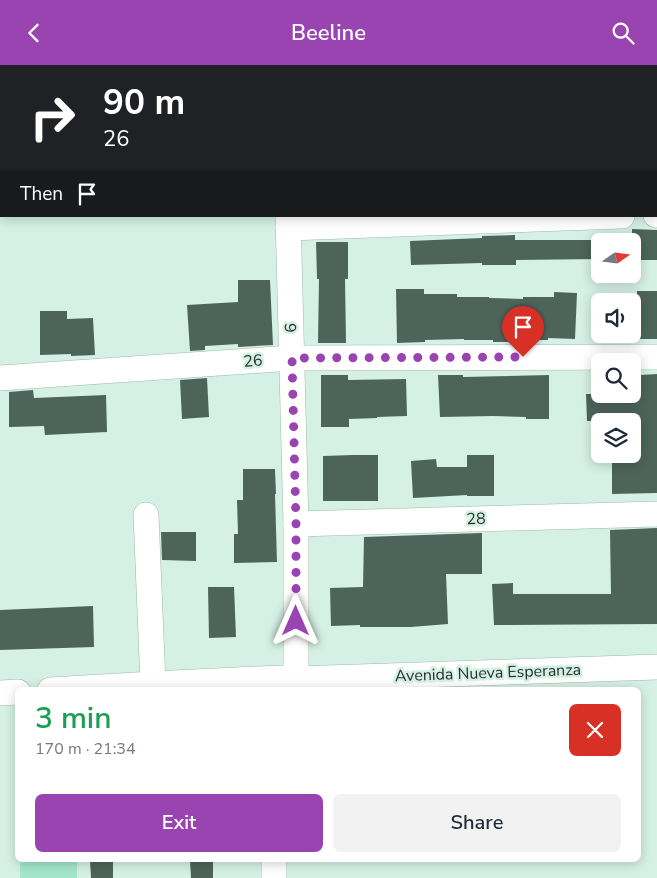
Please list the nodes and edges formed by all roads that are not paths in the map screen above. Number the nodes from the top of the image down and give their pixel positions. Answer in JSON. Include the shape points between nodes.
{"nodes":[{"id":1,"x":566,"y":217,"type":"edge"},
{"id":2,"x":288,"y":222,"type":"edge"},
{"id":3,"x":657,"y":357,"type":"edge"},
{"id":4,"x":292,"y":358,"type":"junction"},
{"id":5,"x":0,"y":378,"type":"edge"},
{"id":6,"x":657,"y":513,"type":"edge"},
{"id":7,"x":146,"y":515,"type":"dead end"},
{"id":8,"x":296,"y":524,"type":"junction"},
{"id":9,"x":657,"y":667,"type":"edge"},
{"id":10,"x":285,"y":682,"type":"edge"},
{"id":11,"x":153,"y":684,"type":"junction"},
{"id":12,"x":102,"y":687,"type":"edge"},
{"id":13,"x":15,"y":692,"type":"edge"},
{"id":14,"x":0,"y":693,"type":"edge"},
{"id":15,"x":274,"y":862,"type":"edge"},
{"id":16,"x":274,"y":878,"type":"edge"}],
"edges":[{"from":1,"to":2,"type":"street"},
{"from":2,"to":4,"type":"street","name":"6"},
{"from":3,"to":4,"type":"street","name":"26"},
{"from":4,"to":5,"type":"street","name":"26"},
{"from":4,"to":8,"type":"street","name":"6"},
{"from":6,"to":8,"type":"street","name":"28"},
{"from":7,"to":11,"type":"street"},
{"from":8,"to":10,"type":"street","name":"6"},
{"from":9,"to":10,"type":"street","name":"Avenida Nueva Esperanza"},
{"from":10,"to":11,"type":"street","name":"Avenida Nueva Esperanza"},
{"from":11,"to":12,"type":"street","name":"Avenida Nueva Esperanza"},
{"from":13,"to":14,"type":"street"},
{"from":15,"to":16,"type":"street"}]}
